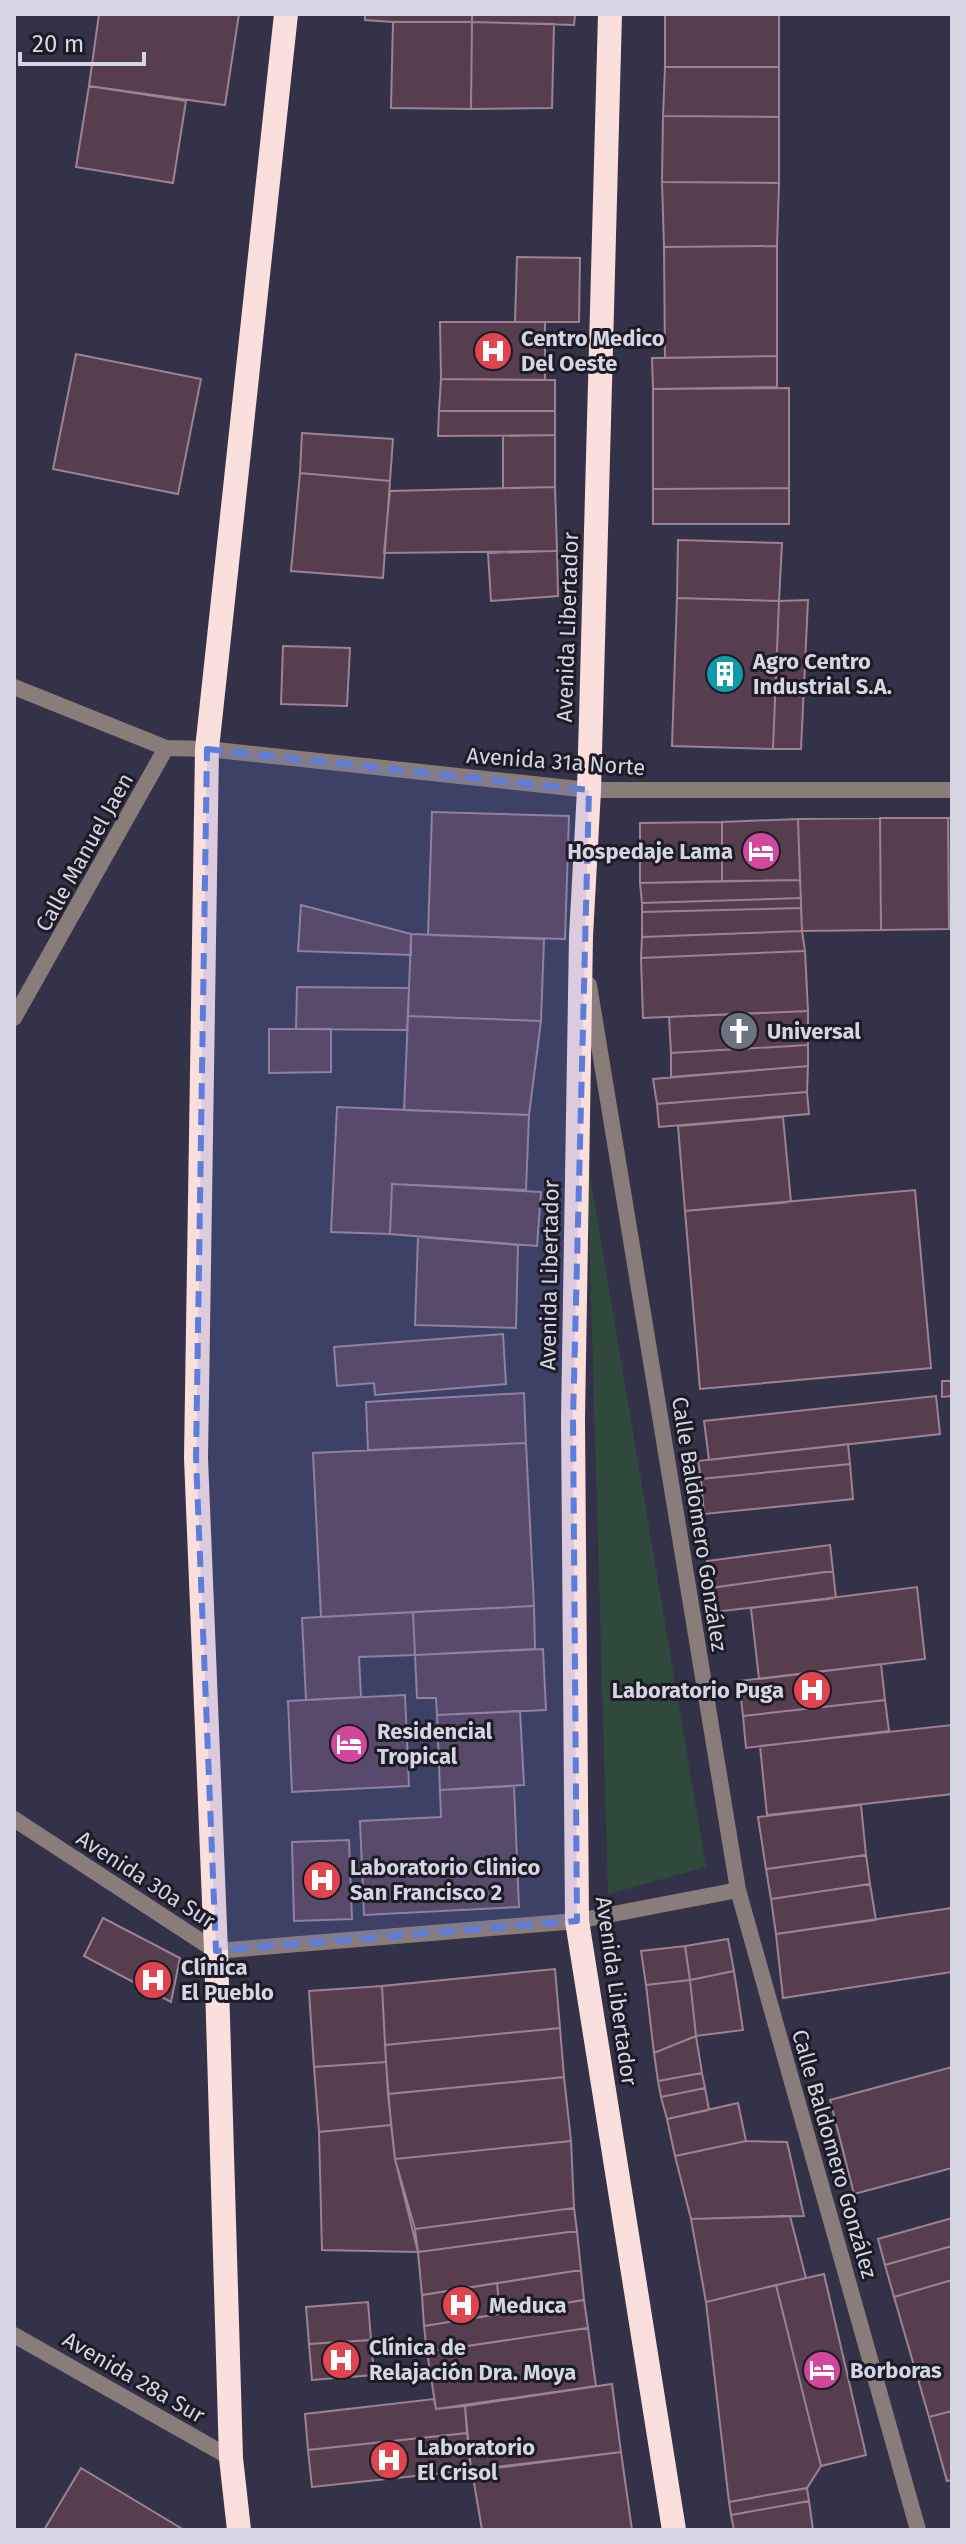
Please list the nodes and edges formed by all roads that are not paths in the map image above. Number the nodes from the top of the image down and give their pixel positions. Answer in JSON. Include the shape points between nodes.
{"nodes":[{"id":1,"x":286,"y":14,"type":"edge"},
{"id":2,"x":610,"y":14,"type":"edge"},
{"id":3,"x":14,"y":687,"type":"edge"},
{"id":4,"x":166,"y":748,"type":"junction"},
{"id":5,"x":207,"y":749,"type":"junction"},
{"id":6,"x":589,"y":790,"type":"junction"},
{"id":7,"x":952,"y":790,"type":"edge"},
{"id":8,"x":581,"y":936,"type":"junction"},
{"id":9,"x":14,"y":1018,"type":"edge"},
{"id":10,"x":14,"y":1819,"type":"edge"},
{"id":11,"x":738,"y":1890,"type":"junction"},
{"id":12,"x":577,"y":1921,"type":"junction"},
{"id":13,"x":216,"y":1951,"type":"junction"},
{"id":14,"x":14,"y":2335,"type":"edge"},
{"id":15,"x":231,"y":2458,"type":"junction"},
{"id":16,"x":239,"y":2530,"type":"edge"},
{"id":17,"x":674,"y":2530,"type":"edge"},
{"id":18,"x":918,"y":2530,"type":"edge"}],
"edges":[{"from":1,"to":5,"type":"highway"},
{"from":2,"to":6,"type":"highway","name":"Avenida Libertador"},
{"from":3,"to":4,"type":"street"},
{"from":4,"to":5,"type":"street","name":"Avenida 31a Norte"},
{"from":4,"to":9,"type":"street","name":"Calle Manuel Jaen"},
{"from":5,"to":6,"type":"street","name":"Avenida 31a Norte"},
{"from":5,"to":13,"type":"highway","via":[[196,1458]]},
{"from":6,"to":7,"type":"street","name":"Avenida 31a Norte"},
{"from":6,"to":8,"type":"highway","name":"Avenida Libertador"},
{"from":8,"to":11,"type":"street","name":"Calle Baldomero González"},
{"from":8,"to":12,"type":"highway","name":"Avenida Libertador","via":[[573,1419]]},
{"from":10,"to":13,"type":"street","name":"Avenida 30a Sur"},
{"from":11,"to":12,"type":"street","name":"Avenida 30a Sur"},
{"from":11,"to":18,"type":"street","name":"Calle Baldomero González"},
{"from":12,"to":13,"type":"street","name":"Avenida 30a Sur"},
{"from":12,"to":17,"type":"highway","name":"Avenida Libertador"},
{"from":13,"to":15,"type":"highway"},
{"from":14,"to":15,"type":"street","name":"Avenida 28a Sur"},
{"from":15,"to":16,"type":"highway"}]}
